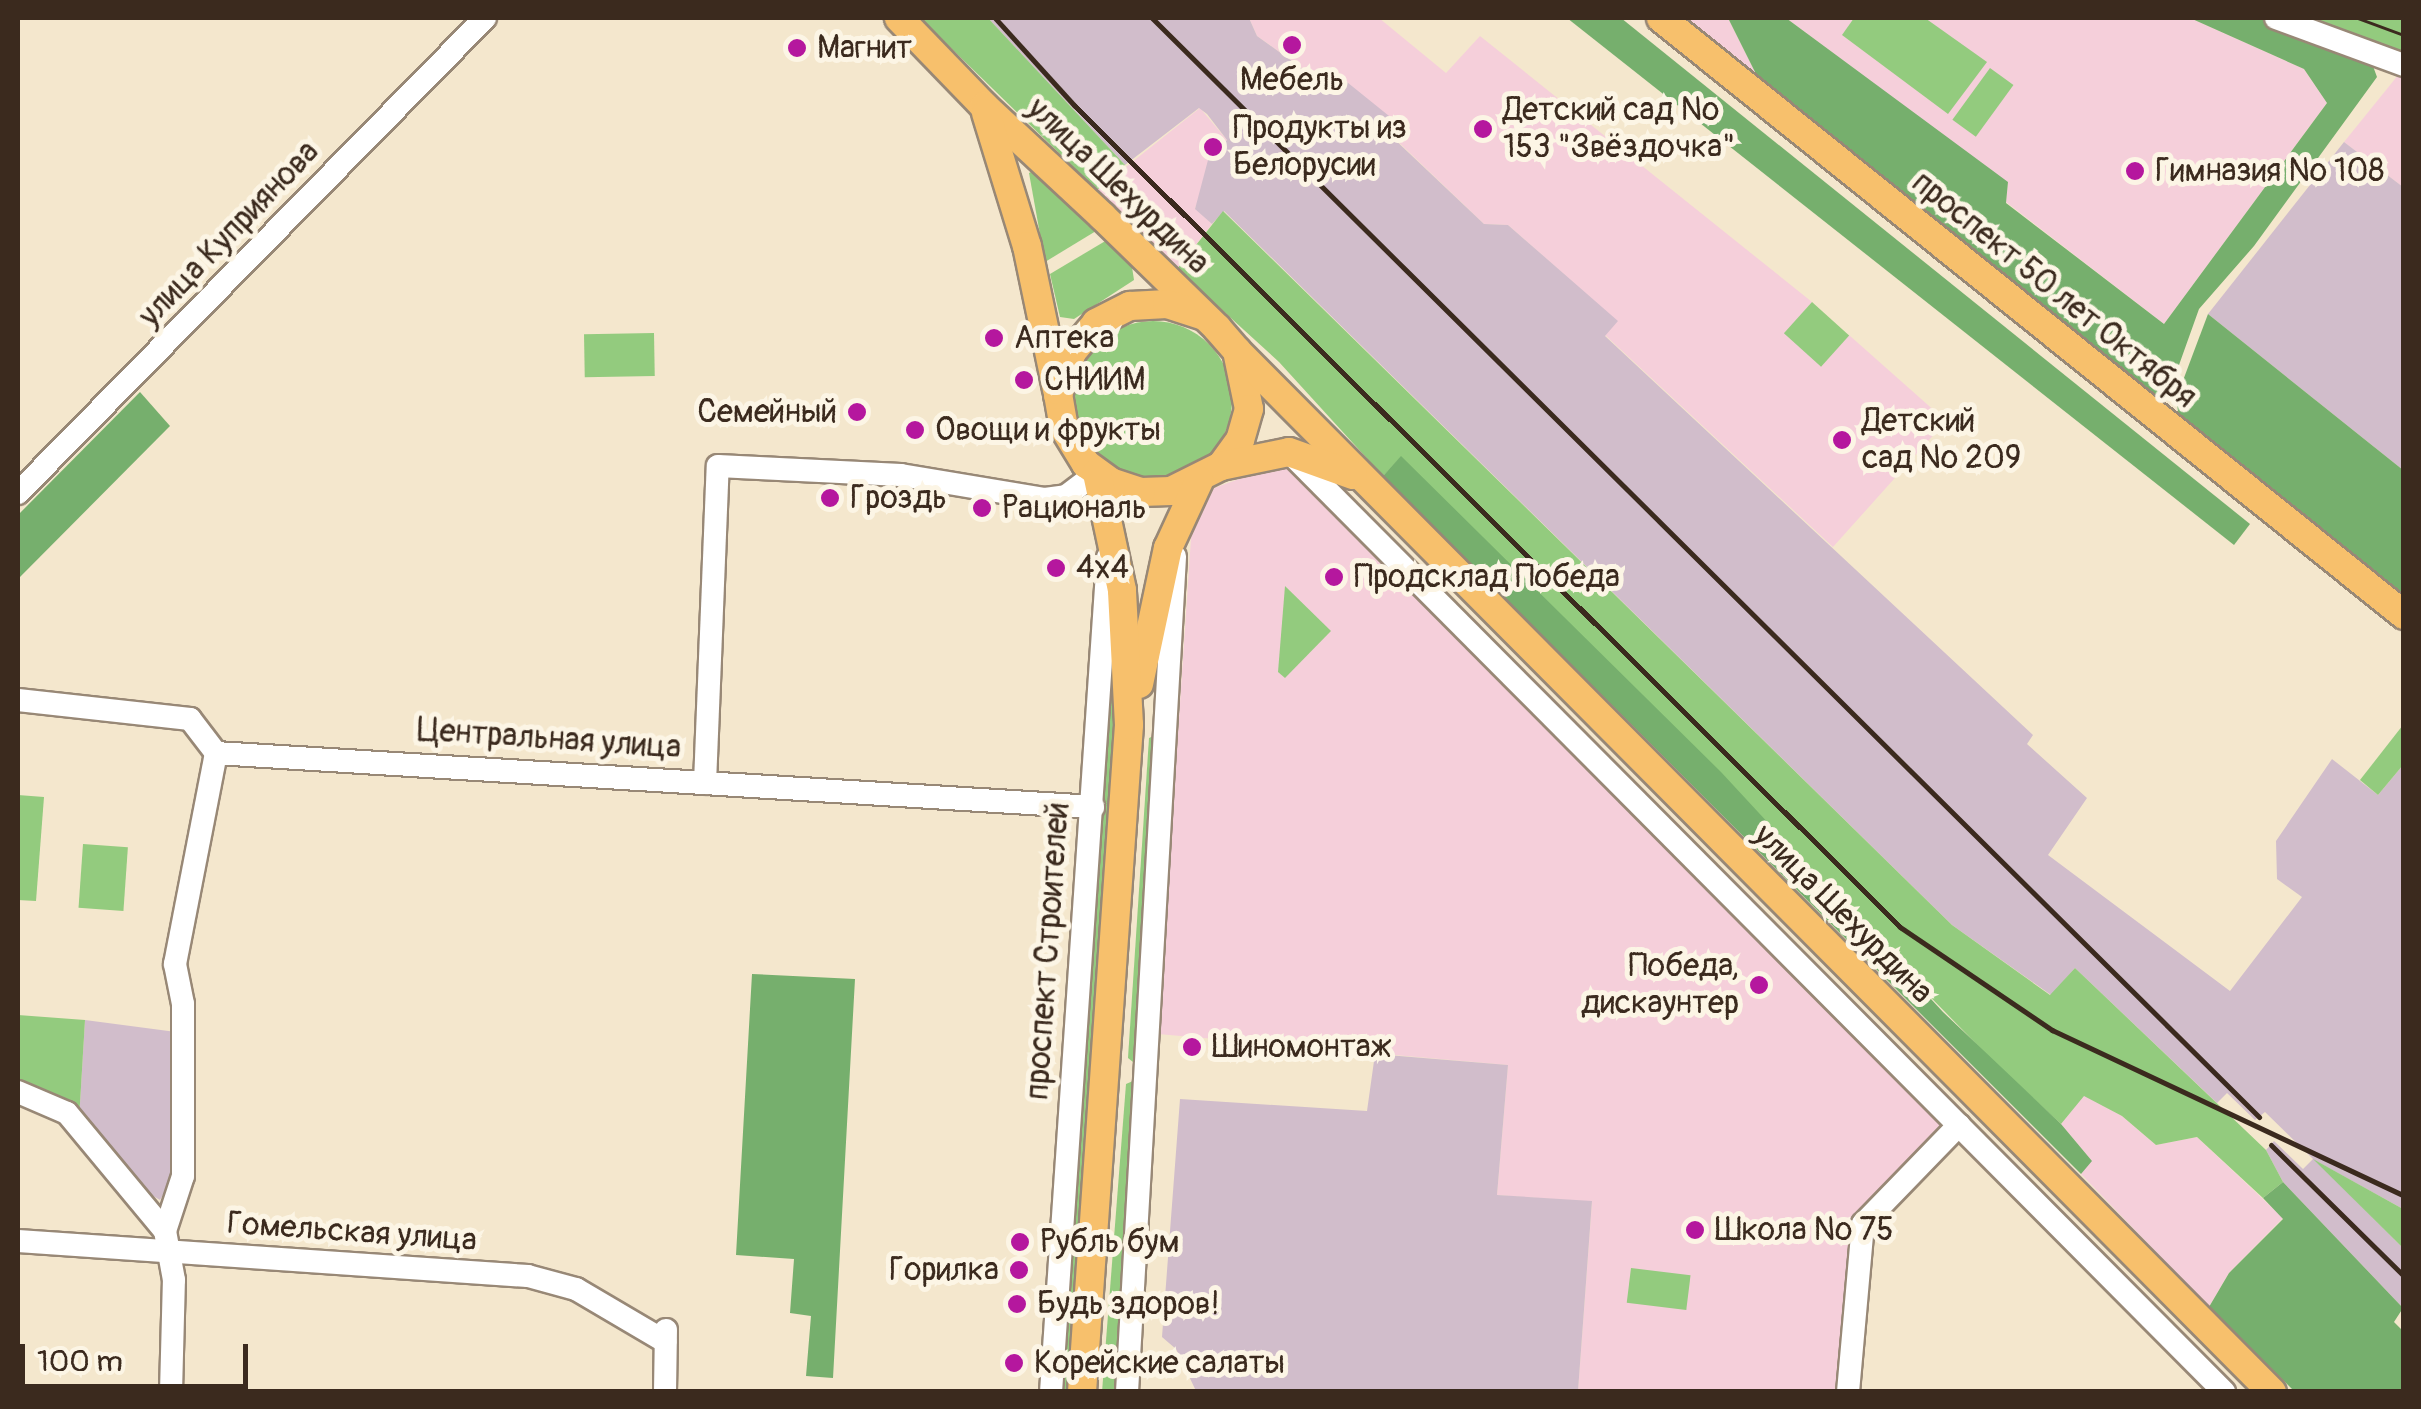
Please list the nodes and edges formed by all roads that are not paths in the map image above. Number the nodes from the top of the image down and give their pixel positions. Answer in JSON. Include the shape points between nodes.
{"nodes":[{"id":1,"x":485,"y":18,"type":"edge"},
{"id":2,"x":899,"y":18,"type":"edge"},
{"id":3,"x":1660,"y":18,"type":"edge"},
{"id":4,"x":2276,"y":18,"type":"edge"},
{"id":5,"x":2404,"y":65,"type":"edge"},
{"id":6,"x":984,"y":106,"type":"junction"},
{"id":7,"x":1203,"y":316,"type":"junction"},
{"id":8,"x":1237,"y":351,"type":"junction"},
{"id":9,"x":1058,"y":396,"type":"junction"},
{"id":10,"x":1290,"y":452,"type":"junction"},
{"id":11,"x":1097,"y":473,"type":"junction"},
{"id":12,"x":1210,"y":474,"type":"junction"},
{"id":13,"x":1368,"y":482,"type":"junction"},
{"id":14,"x":18,"y":493,"type":"edge"},
{"id":15,"x":1110,"y":514,"type":"junction"},
{"id":16,"x":1176,"y":528,"type":"junction"},
{"id":17,"x":2404,"y":615,"type":"edge"},
{"id":18,"x":18,"y":700,"type":"edge"},
{"id":19,"x":1130,"y":725,"type":"junction"},
{"id":20,"x":216,"y":753,"type":"junction"},
{"id":21,"x":704,"y":783,"type":"junction"},
{"id":22,"x":1093,"y":807,"type":"junction"},
{"id":23,"x":18,"y":1092,"type":"edge"},
{"id":24,"x":1959,"y":1125,"type":"junction"},
{"id":25,"x":18,"y":1241,"type":"edge"},
{"id":26,"x":168,"y":1241,"type":"junction"},
{"id":27,"x":172,"y":1392,"type":"edge"},
{"id":28,"x":665,"y":1392,"type":"edge"},
{"id":29,"x":1051,"y":1392,"type":"edge"},
{"id":30,"x":1082,"y":1392,"type":"edge"},
{"id":31,"x":1127,"y":1392,"type":"edge"},
{"id":32,"x":1848,"y":1392,"type":"edge"},
{"id":33,"x":2224,"y":1392,"type":"edge"},
{"id":34,"x":2272,"y":1392,"type":"edge"}],
"edges":[{"from":1,"to":14,"type":"street","name":"улица Куприянова"},
{"from":2,"to":6,"type":"main road","name":"улица Шехурдина"},
{"from":3,"to":17,"type":"main road","name":"проспект 50 лет Октября"},
{"from":4,"to":5,"type":"street"},
{"from":6,"to":7,"type":"main road","name":"улица Шехурдина"},
{"from":6,"to":9,"type":"main road","name":"улица Шехурдина","via":[[1026,246]]},
{"from":7,"to":8,"type":"main road"},
{"from":7,"to":9,"type":"main road","via":[[1155,303],[1107,316],[1072,352]]},
{"from":8,"to":12,"type":"main road","via":[[1249,409],[1240,440]]},
{"from":8,"to":13,"type":"main road","name":"улица Шехурдина"},
{"from":9,"to":11,"type":"main road","via":[[1070,440]]},
{"from":10,"to":12,"type":"main road"},
{"from":10,"to":13,"type":"main road","name":"улица Шехурдина"},
{"from":10,"to":24,"type":"street"},
{"from":11,"to":12,"type":"main road","via":[[1156,493]]},
{"from":11,"to":15,"type":"main road","name":"проспект Строителей"},
{"from":11,"to":21,"type":"street","via":[[1066,496],[1045,499],[901,475],[718,466]]},
{"from":12,"to":16,"type":"main road","name":"проспект Строителей"},
{"from":13,"to":34,"type":"main road","name":"улица Шехурдина"},
{"from":15,"to":19,"type":"main road","name":"проспект Строителей"},
{"from":15,"to":22,"type":"street","name":"проспект Строителей"},
{"from":16,"to":19,"type":"main road","name":"проспект Строителей"},
{"from":16,"to":31,"type":"street","name":"проспект Строителей"},
{"from":18,"to":20,"type":"street","via":[[190,719]]},
{"from":19,"to":30,"type":"main road","name":"проспект Строителей"},
{"from":20,"to":21,"type":"street","name":"Центральная улица"},
{"from":20,"to":26,"type":"street","via":[[175,964],[183,1004],[183,1176]]},
{"from":21,"to":22,"type":"street","name":"Центральная улица"},
{"from":22,"to":29,"type":"street","name":"проспект Строителей"},
{"from":23,"to":26,"type":"street","via":[[66,1113]]},
{"from":24,"to":32,"type":"street","via":[[1862,1224]]},
{"from":24,"to":33,"type":"street"},
{"from":25,"to":26,"type":"street","name":"Гомельская улица"},
{"from":26,"to":27,"type":"street"},
{"from":26,"to":28,"type":"street","name":"Гомельская улица","via":[[528,1276],[576,1289],[666,1334]]}]}
